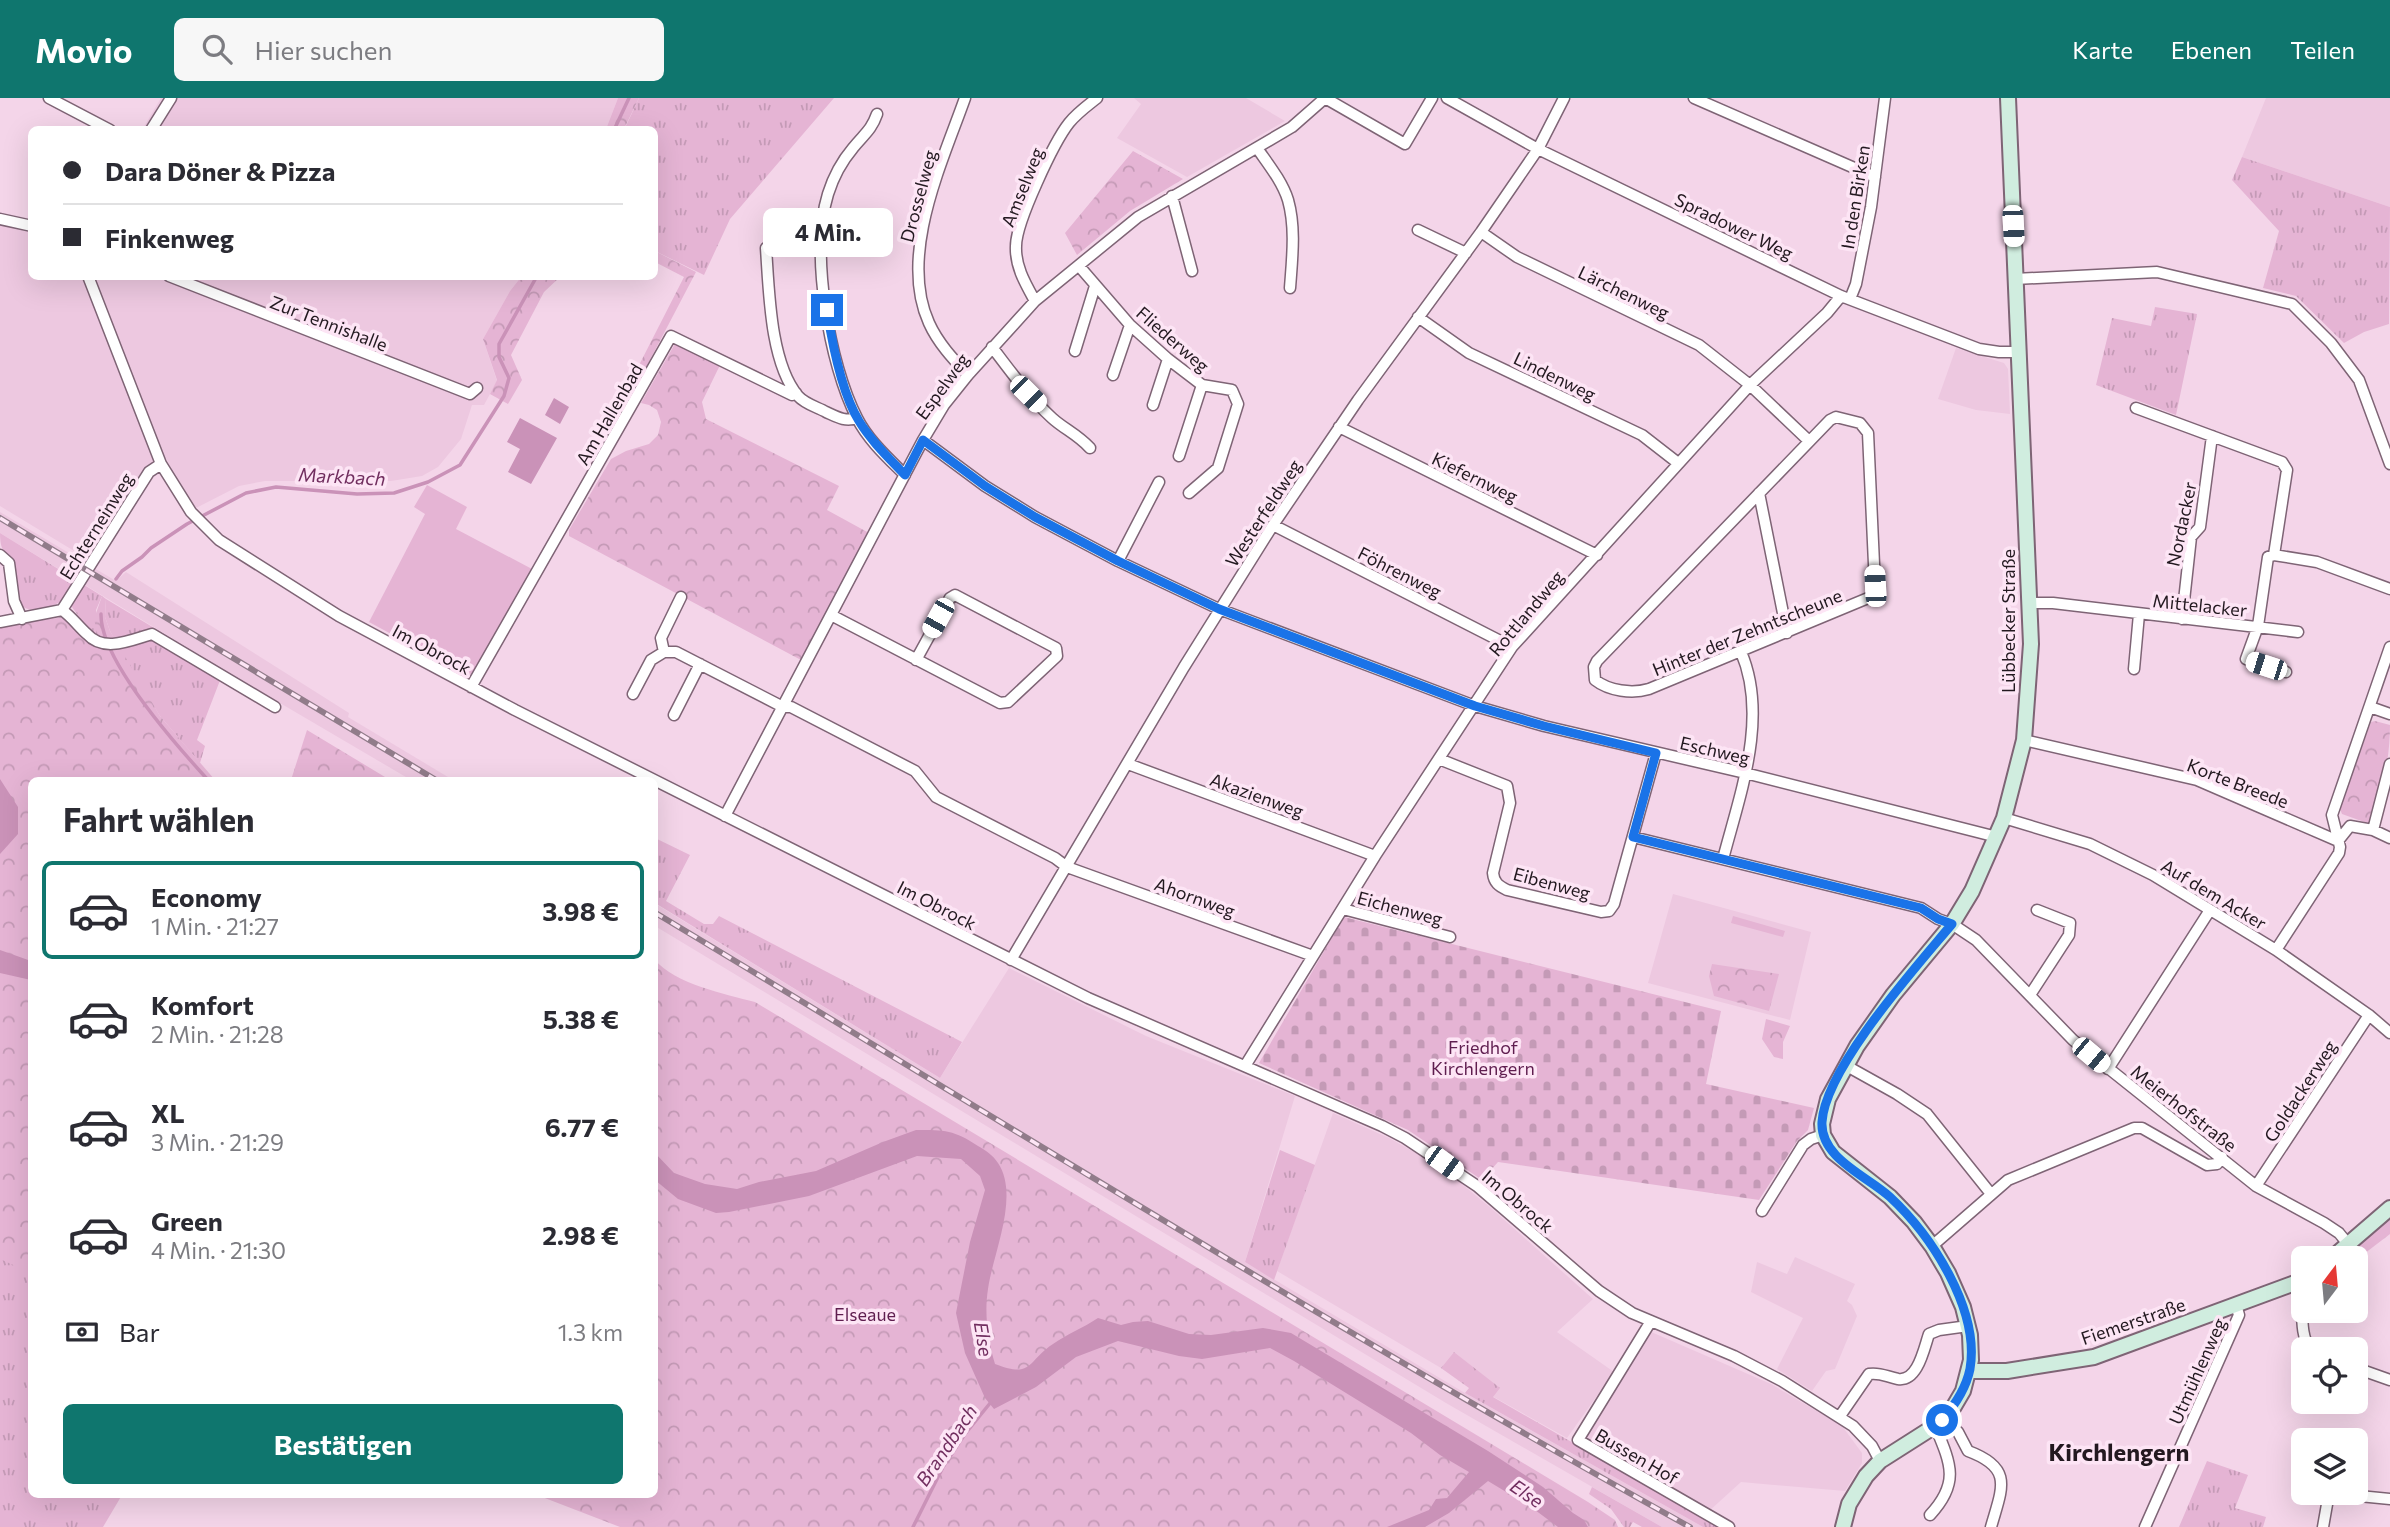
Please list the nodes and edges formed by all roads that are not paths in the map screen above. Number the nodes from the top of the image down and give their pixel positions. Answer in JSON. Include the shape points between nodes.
{"nodes":[{"id":1,"x":49,"y":98,"type":"edge"},
{"id":2,"x":171,"y":98,"type":"edge"},
{"id":3,"x":965,"y":98,"type":"edge"},
{"id":4,"x":1097,"y":98,"type":"edge"},
{"id":5,"x":1325,"y":98,"type":"edge"},
{"id":6,"x":1432,"y":98,"type":"edge"},
{"id":7,"x":1447,"y":98,"type":"edge"},
{"id":8,"x":1564,"y":98,"type":"edge"},
{"id":9,"x":1694,"y":98,"type":"edge"},
{"id":10,"x":1885,"y":98,"type":"edge"},
{"id":11,"x":2008,"y":98,"type":"edge"},
{"id":12,"x":877,"y":114,"type":"dead end"},
{"id":13,"x":102,"y":126,"type":"edge"},
{"id":14,"x":154,"y":126,"type":"edge"},
{"id":15,"x":1257,"y":149,"type":"junction"},
{"id":16,"x":1538,"y":149,"type":"junction"},
{"id":17,"x":1875,"y":177,"type":"junction"},
{"id":18,"x":1172,"y":196,"type":"junction"},
{"id":19,"x":0,"y":219,"type":"edge"},
{"id":20,"x":28,"y":225,"type":"edge"},
{"id":21,"x":1419,"y":230,"type":"dead end"},
{"id":22,"x":1481,"y":232,"type":"junction"},
{"id":23,"x":766,"y":248,"type":"dead end"},
{"id":24,"x":1466,"y":253,"type":"junction"},
{"id":25,"x":1079,"y":266,"type":"junction"},
{"id":26,"x":1192,"y":271,"type":"dead end"},
{"id":27,"x":2015,"y":279,"type":"junction"},
{"id":28,"x":90,"y":280,"type":"edge"},
{"id":29,"x":179,"y":280,"type":"edge"},
{"id":30,"x":1095,"y":286,"type":"junction"},
{"id":31,"x":1290,"y":288,"type":"dead end"},
{"id":32,"x":1845,"y":297,"type":"junction"},
{"id":33,"x":1035,"y":300,"type":"junction"},
{"id":34,"x":1418,"y":317,"type":"junction"},
{"id":35,"x":1130,"y":325,"type":"junction"},
{"id":36,"x":992,"y":346,"type":"junction"},
{"id":37,"x":1075,"y":351,"type":"dead end"},
{"id":38,"x":2019,"y":352,"type":"junction"},
{"id":39,"x":1168,"y":359,"type":"junction"},
{"id":40,"x":968,"y":374,"type":"junction"},
{"id":41,"x":1113,"y":375,"type":"dead end"},
{"id":42,"x":1750,"y":384,"type":"junction"},
{"id":43,"x":1202,"y":385,"type":"junction"},
{"id":44,"x":477,"y":388,"type":"dead end"},
{"id":45,"x":796,"y":393,"type":"junction"},
{"id":46,"x":1153,"y":405,"type":"dead end"},
{"id":47,"x":2136,"y":408,"type":"dead end"},
{"id":48,"x":857,"y":418,"type":"junction"},
{"id":49,"x":1339,"y":427,"type":"junction"},
{"id":50,"x":2212,"y":436,"type":"junction"},
{"id":51,"x":923,"y":440,"type":"junction"},
{"id":52,"x":1810,"y":441,"type":"junction"},
{"id":53,"x":1090,"y":448,"type":"dead end"},
{"id":54,"x":1179,"y":456,"type":"dead end"},
{"id":55,"x":1678,"y":463,"type":"junction"},
{"id":56,"x":161,"y":464,"type":"junction"},
{"id":57,"x":2390,"y":464,"type":"edge"},
{"id":58,"x":905,"y":475,"type":"junction"},
{"id":59,"x":1159,"y":482,"type":"dead end"},
{"id":60,"x":1189,"y":493,"type":"dead end"},
{"id":61,"x":1759,"y":493,"type":"junction"},
{"id":62,"x":1273,"y":525,"type":"junction"},
{"id":63,"x":0,"y":555,"type":"edge"},
{"id":64,"x":1597,"y":555,"type":"junction"},
{"id":65,"x":2274,"y":555,"type":"junction"},
{"id":66,"x":1118,"y":561,"type":"junction"},
{"id":67,"x":2390,"y":589,"type":"edge"},
{"id":68,"x":681,"y":597,"type":"dead end"},
{"id":69,"x":2029,"y":603,"type":"junction"},
{"id":70,"x":1219,"y":609,"type":"junction"},
{"id":71,"x":62,"y":610,"type":"junction"},
{"id":72,"x":2139,"y":614,"type":"junction"},
{"id":73,"x":831,"y":615,"type":"junction"},
{"id":74,"x":22,"y":619,"type":"junction"},
{"id":75,"x":2182,"y":619,"type":"junction"},
{"id":76,"x":0,"y":622,"type":"edge"},
{"id":77,"x":2258,"y":626,"type":"junction"},
{"id":78,"x":2298,"y":632,"type":"dead end"},
{"id":79,"x":1787,"y":633,"type":"junction"},
{"id":80,"x":1512,"y":647,"type":"junction"},
{"id":81,"x":2390,"y":647,"type":"edge"},
{"id":82,"x":664,"y":652,"type":"junction"},
{"id":83,"x":1741,"y":652,"type":"junction"},
{"id":84,"x":916,"y":660,"type":"junction"},
{"id":85,"x":700,"y":664,"type":"junction"},
{"id":86,"x":2134,"y":669,"type":"dead end"},
{"id":87,"x":2286,"y":672,"type":"dead end"},
{"id":88,"x":471,"y":687,"type":"junction"},
{"id":89,"x":634,"y":694,"type":"dead end"},
{"id":90,"x":1475,"y":706,"type":"junction"},
{"id":91,"x":275,"y":707,"type":"dead end"},
{"id":92,"x":783,"y":707,"type":"junction"},
{"id":93,"x":2371,"y":707,"type":"junction"},
{"id":94,"x":2390,"y":714,"type":"edge"},
{"id":95,"x":674,"y":715,"type":"dead end"},
{"id":96,"x":2024,"y":740,"type":"junction"},
{"id":97,"x":1656,"y":753,"type":"junction"},
{"id":98,"x":1439,"y":759,"type":"junction"},
{"id":99,"x":1128,"y":764,"type":"junction"},
{"id":100,"x":2390,"y":764,"type":"edge"},
{"id":101,"x":1745,"y":773,"type":"junction"},
{"id":102,"x":648,"y":777,"type":"edge"},
{"id":103,"x":658,"y":782,"type":"edge"},
{"id":104,"x":725,"y":816,"type":"junction"},
{"id":105,"x":2004,"y":818,"type":"junction"},
{"id":106,"x":2373,"y":830,"type":"junction"},
{"id":107,"x":1633,"y":837,"type":"junction"},
{"id":108,"x":1997,"y":837,"type":"junction"},
{"id":109,"x":2390,"y":838,"type":"edge"},
{"id":110,"x":2338,"y":841,"type":"junction"},
{"id":111,"x":1375,"y":856,"type":"junction"},
{"id":112,"x":1723,"y":859,"type":"junction"},
{"id":113,"x":1067,"y":867,"type":"junction"},
{"id":114,"x":1343,"y":909,"type":"junction"},
{"id":115,"x":2037,"y":910,"type":"dead end"},
{"id":116,"x":2210,"y":910,"type":"junction"},
{"id":117,"x":1952,"y":924,"type":"junction"},
{"id":118,"x":1450,"y":937,"type":"dead end"},
{"id":119,"x":2276,"y":950,"type":"junction"},
{"id":120,"x":1313,"y":956,"type":"junction"},
{"id":121,"x":1011,"y":960,"type":"junction"},
{"id":122,"x":2030,"y":995,"type":"junction"},
{"id":123,"x":2369,"y":1015,"type":"junction"},
{"id":124,"x":2390,"y":1033,"type":"edge"},
{"id":125,"x":1845,"y":1065,"type":"junction"},
{"id":126,"x":1245,"y":1066,"type":"junction"},
{"id":127,"x":2108,"y":1069,"type":"junction"},
{"id":128,"x":1823,"y":1135,"type":"junction"},
{"id":129,"x":2222,"y":1157,"type":"junction"},
{"id":130,"x":2256,"y":1186,"type":"junction"},
{"id":131,"x":1991,"y":1194,"type":"junction"},
{"id":132,"x":2390,"y":1208,"type":"edge"},
{"id":133,"x":1762,"y":1211,"type":"dead end"},
{"id":134,"x":2348,"y":1244,"type":"junction"},
{"id":135,"x":1932,"y":1246,"type":"junction"},
{"id":136,"x":2346,"y":1246,"type":"edge"},
{"id":137,"x":2291,"y":1285,"type":"edge"},
{"id":138,"x":2236,"y":1305,"type":"junction"},
{"id":139,"x":1651,"y":1321,"type":"junction"},
{"id":140,"x":1968,"y":1326,"type":"junction"},
{"id":141,"x":1969,"y":1371,"type":"junction"},
{"id":142,"x":2368,"y":1372,"type":"edge"},
{"id":143,"x":2390,"y":1380,"type":"edge"},
{"id":144,"x":1840,"y":1416,"type":"junction"},
{"id":145,"x":1938,"y":1423,"type":"junction"},
{"id":146,"x":1880,"y":1461,"type":"junction"},
{"id":147,"x":2390,"y":1499,"type":"edge"},
{"id":148,"x":1930,"y":1515,"type":"dead end"},
{"id":149,"x":1729,"y":1527,"type":"edge"},
{"id":150,"x":1843,"y":1527,"type":"edge"},
{"id":151,"x":1991,"y":1527,"type":"edge"},
{"id":152,"x":2145,"y":1527,"type":"edge"},
{"id":153,"x":2323,"y":1527,"type":"edge"}],
"edges":[{"from":1,"to":13,"type":"street"},
{"from":2,"to":14,"type":"street"},
{"from":3,"to":40,"type":"street","name":"Drosselweg","via":[[923,225],[918,277],[929,322],[950,356]]},
{"from":4,"to":33,"type":"street","name":"Amselweg","via":[[1061,135],[1022,220],[1017,255],[1021,276]]},
{"from":5,"to":6,"type":"street","name":"Espelweg","via":[[1405,144]]},
{"from":5,"to":15,"type":"street","name":"Espelweg"},
{"from":7,"to":16,"type":"street","name":"Spradower Weg"},
{"from":8,"to":16,"type":"street","name":"Westerfeldweg"},
{"from":9,"to":17,"type":"street"},
{"from":10,"to":17,"type":"street","name":"In den Birken"},
{"from":11,"to":27,"type":"street","name":"Lübbecker Straße"},
{"from":12,"to":48,"type":"street","via":[[871,131],[852,148],[835,175],[820,240],[830,331]]},
{"from":15,"to":18,"type":"street","name":"Espelweg"},
{"from":15,"to":31,"type":"street","via":[[1288,200],[1293,240]]},
{"from":16,"to":22,"type":"street","name":"Westerfeldweg"},
{"from":16,"to":32,"type":"street","name":"Spradower Weg"},
{"from":17,"to":32,"type":"street","name":"In den Birken","via":[[1856,284]]},
{"from":18,"to":25,"type":"street","name":"Espelweg","via":[[1138,217]]},
{"from":18,"to":26,"type":"street"},
{"from":19,"to":20,"type":"street"},
{"from":21,"to":24,"type":"street"},
{"from":22,"to":24,"type":"street","name":"Westerfeldweg"},
{"from":22,"to":42,"type":"street","name":"Lärchenweg","via":[[1517,257],[1699,345]]},
{"from":23,"to":45,"type":"street","via":[[774,333]]},
{"from":24,"to":34,"type":"street","name":"Westerfeldweg"},
{"from":25,"to":30,"type":"street","name":"Fliederweg"},
{"from":25,"to":33,"type":"street","name":"Espelweg"},
{"from":27,"to":38,"type":"street","name":"Lübbecker Straße"},
{"from":27,"to":57,"type":"street","via":[[2157,272],[2292,304],[2359,380]]},
{"from":28,"to":56,"type":"street","name":"Im Obrock"},
{"from":29,"to":44,"type":"street","name":"Zur Tennishalle","via":[[470,394]]},
{"from":30,"to":35,"type":"street","name":"Fliederweg"},
{"from":30,"to":37,"type":"street"},
{"from":32,"to":38,"type":"street","name":"Spradower Weg","via":[[1979,349]]},
{"from":32,"to":42,"type":"street","name":"Rottlandweg"},
{"from":33,"to":36,"type":"street","name":"Espelweg"},
{"from":34,"to":49,"type":"street","name":"Westerfeldweg"},
{"from":34,"to":55,"type":"street","name":"Lindenweg","via":[[1469,352],[1642,435]]},
{"from":35,"to":39,"type":"street","name":"Fliederweg"},
{"from":35,"to":41,"type":"street"},
{"from":36,"to":40,"type":"street","name":"Espelweg"},
{"from":36,"to":53,"type":"street","via":[[1028,394]]},
{"from":38,"to":69,"type":"street","name":"Lübbecker Straße"},
{"from":39,"to":43,"type":"street","name":"Fliederweg"},
{"from":39,"to":46,"type":"street"},
{"from":40,"to":51,"type":"street","name":"Espelweg"},
{"from":42,"to":52,"type":"street","name":"Lärchenweg"},
{"from":42,"to":55,"type":"street","name":"Rottlandweg"},
{"from":43,"to":54,"type":"street"},
{"from":43,"to":60,"type":"street","name":"Fliederweg","via":[[1232,390],[1238,404],[1218,468]]},
{"from":45,"to":48,"type":"street","name":"Am Hallenbad","via":[[843,420]]},
{"from":45,"to":88,"type":"street","name":"Am Hallenbad","via":[[671,336]]},
{"from":47,"to":50,"type":"street"},
{"from":48,"to":58,"type":"street"},
{"from":49,"to":62,"type":"street","name":"Westerfeldweg"},
{"from":49,"to":64,"type":"street","name":"Kiefernweg"},
{"from":50,"to":65,"type":"street","via":[[2282,462],[2287,470]]},
{"from":50,"to":75,"type":"street","name":"Nordacker","via":[[2200,527],[2191,537]]},
{"from":51,"to":58,"type":"street","name":"Espelweg"},
{"from":51,"to":66,"type":"street","name":"Eschweg","via":[[985,486]]},
{"from":52,"to":61,"type":"street","name":"Hinter der Zehntscheune"},
{"from":52,"to":79,"type":"street","name":"Hinter der Zehntscheune","via":[[1836,417],[1860,423],[1868,433],[1875,592],[1870,599]]},
{"from":55,"to":64,"type":"street","name":"Rottlandweg"},
{"from":56,"to":71,"type":"street","name":"Echterneinweg","via":[[149,471]]},
{"from":56,"to":88,"type":"street","name":"Im Obrock","via":[[191,512],[244,557]]},
{"from":58,"to":73,"type":"street","name":"Espelweg"},
{"from":59,"to":66,"type":"street"},
{"from":61,"to":79,"type":"street"},
{"from":61,"to":83,"type":"street","name":"Hinter der Zehntscheune","via":[[1597,661],[1593,674],[1600,684],[1639,692]]},
{"from":62,"to":70,"type":"street","name":"Westerfeldweg"},
{"from":62,"to":80,"type":"street","name":"Föhrenweg"},
{"from":63,"to":74,"type":"street","via":[[9,563]]},
{"from":64,"to":80,"type":"street","name":"Rottlandweg"},
{"from":65,"to":67,"type":"street","via":[[2318,562]]},
{"from":65,"to":77,"type":"street","name":"Mittelacker","via":[[2268,557]]},
{"from":66,"to":70,"type":"street","name":"Eschweg"},
{"from":68,"to":82,"type":"street","via":[[661,638]]},
{"from":69,"to":72,"type":"street","name":"Mittelacker"},
{"from":69,"to":96,"type":"street","name":"Lübbecker Straße","via":[[2031,656]]},
{"from":70,"to":90,"type":"street","name":"Eschweg"},
{"from":70,"to":99,"type":"street","name":"Westerfeldweg"},
{"from":71,"to":74,"type":"street"},
{"from":71,"to":91,"type":"street","via":[[100,643],[116,645],[152,634]]},
{"from":72,"to":75,"type":"street","name":"Mittelacker"},
{"from":72,"to":86,"type":"street","name":"Mittelacker"},
{"from":73,"to":84,"type":"street"},
{"from":73,"to":92,"type":"street","name":"Espelweg"},
{"from":74,"to":76,"type":"street"},
{"from":75,"to":77,"type":"street","name":"Mittelacker"},
{"from":77,"to":78,"type":"street","name":"Mittelacker"},
{"from":77,"to":87,"type":"street","name":"Mittelacker","via":[[2246,659]]},
{"from":79,"to":83,"type":"street","name":"Hinter der Zehntscheune"},
{"from":80,"to":90,"type":"street","name":"Rottlandweg"},
{"from":81,"to":93,"type":"street"},
{"from":82,"to":85,"type":"street","name":"Ahornweg","via":[[676,652]]},
{"from":82,"to":89,"type":"street","via":[[651,660]]},
{"from":83,"to":101,"type":"street","via":[[1752,694]]},
{"from":84,"to":84,"type":"street","via":[[1000,703],[1007,702],[1057,656],[1056,648],[955,595]]},
{"from":85,"to":92,"type":"street","name":"Ahornweg"},
{"from":85,"to":95,"type":"street"},
{"from":88,"to":102,"type":"street","name":"Im Obrock"},
{"from":90,"to":97,"type":"street","name":"Eschweg"},
{"from":90,"to":98,"type":"street","name":"Rottlandweg"},
{"from":92,"to":104,"type":"street","name":"Espelweg"},
{"from":92,"to":113,"type":"street","name":"Ahornweg","via":[[915,771],[936,797]]},
{"from":93,"to":94,"type":"street"},
{"from":93,"to":110,"type":"street","via":[[2332,815]]},
{"from":96,"to":105,"type":"street","name":"Lübbecker Straße"},
{"from":96,"to":110,"type":"street","name":"Korte Breede","via":[[2197,780]]},
{"from":97,"to":101,"type":"street","name":"Eschweg"},
{"from":97,"to":107,"type":"street","name":"Eibenweg"},
{"from":98,"to":107,"type":"street","name":"Eibenweg","via":[[1507,786],[1510,803],[1493,873],[1498,885],[1507,890],[1609,911]]},
{"from":98,"to":111,"type":"street","name":"Rottlandweg"},
{"from":99,"to":111,"type":"street","name":"Akazienweg"},
{"from":99,"to":113,"type":"street","name":"Westerfeldweg"},
{"from":100,"to":106,"type":"street"},
{"from":101,"to":108,"type":"street","name":"Eschweg"},
{"from":101,"to":112,"type":"street"},
{"from":103,"to":104,"type":"street","name":"Im Obrock"},
{"from":104,"to":121,"type":"street","name":"Im Obrock"},
{"from":105,"to":108,"type":"street","name":"Lübbecker Straße"},
{"from":105,"to":116,"type":"street","name":"Auf dem Acker","via":[[2090,844]]},
{"from":106,"to":109,"type":"street"},
{"from":106,"to":110,"type":"street","via":[[2350,826]]},
{"from":107,"to":112,"type":"street","name":"Meierhofstraße"},
{"from":108,"to":117,"type":"street","name":"Lübbecker Straße"},
{"from":110,"to":119,"type":"street","via":[[2339,853]]},
{"from":111,"to":114,"type":"street","name":"Rottlandweg"},
{"from":112,"to":117,"type":"street","name":"Meierhofstraße","via":[[1921,908]]},
{"from":113,"to":120,"type":"street","name":"Ahornweg"},
{"from":113,"to":121,"type":"street","name":"Westerfeldweg"},
{"from":114,"to":118,"type":"street","name":"Eichenweg"},
{"from":114,"to":120,"type":"street","name":"Rottlandweg"},
{"from":115,"to":122,"type":"street","via":[[2070,923],[2069,935]]},
{"from":116,"to":119,"type":"street","name":"Auf dem Acker"},
{"from":116,"to":127,"type":"street"},
{"from":117,"to":122,"type":"street","name":"Meierhofstraße","via":[[1976,940]]},
{"from":117,"to":125,"type":"street","name":"Lübbecker Straße","via":[[1885,1006]]},
{"from":119,"to":123,"type":"street","name":"Auf dem Acker"},
{"from":120,"to":126,"type":"street","name":"Rottlandweg"},
{"from":121,"to":126,"type":"street","name":"Im Obrock"},
{"from":122,"to":127,"type":"street","name":"Meierhofstraße"},
{"from":123,"to":124,"type":"street","name":"Auf dem Acker"},
{"from":123,"to":130,"type":"street","name":"Goldackerweg"},
{"from":125,"to":128,"type":"street","name":"Lübbecker Straße","via":[[1823,1112]]},
{"from":125,"to":131,"type":"street","via":[[1927,1115]]},
{"from":126,"to":139,"type":"street","name":"Im Obrock","via":[[1405,1138],[1477,1186],[1599,1291]]},
{"from":127,"to":129,"type":"street","name":"Meierhofstraße"},
{"from":128,"to":133,"type":"street","via":[[1803,1145]]},
{"from":128,"to":135,"type":"street","via":[[1833,1152],[1891,1198]]},
{"from":129,"to":130,"type":"street","name":"Meierhofstraße"},
{"from":129,"to":131,"type":"street","via":[[2217,1164],[2207,1164],[2142,1128],[2134,1128],[2008,1180]]},
{"from":130,"to":134,"type":"street","name":"Meierhofstraße","via":[[2324,1223]]},
{"from":131,"to":135,"type":"street"},
{"from":132,"to":134,"type":"street"},
{"from":134,"to":136,"type":"street"},
{"from":135,"to":140,"type":"street","via":[[1955,1287]]},
{"from":137,"to":138,"type":"street","name":"Fiemerstraße"},
{"from":138,"to":141,"type":"street","name":"Fiemerstraße","via":[[2094,1357],[2007,1371]]},
{"from":138,"to":152,"type":"street","name":"Utmühlenweg","via":[[2239,1315]]},
{"from":139,"to":144,"type":"street","name":"Im Obrock","via":[[1767,1372]]},
{"from":139,"to":149,"type":"street","name":"Bussen Hof","via":[[1578,1440]]},
{"from":140,"to":141,"type":"street"},
{"from":140,"to":144,"type":"street","via":[[1929,1334],[1908,1377],[1869,1374]]},
{"from":141,"to":145,"type":"street","via":[[1963,1391]]},
{"from":142,"to":143,"type":"street"},
{"from":144,"to":146,"type":"street","name":"Im Obrock","via":[[1872,1446]]},
{"from":145,"to":146,"type":"street"},
{"from":145,"to":148,"type":"street","via":[[1951,1479],[1949,1491]]},
{"from":145,"to":151,"type":"street","via":[[1958,1432],[1968,1451],[1986,1458],[1997,1470],[2000,1494]]},
{"from":146,"to":150,"type":"street","via":[[1856,1490]]},
{"from":147,"to":153,"type":"street","via":[[2329,1493]]}]}
